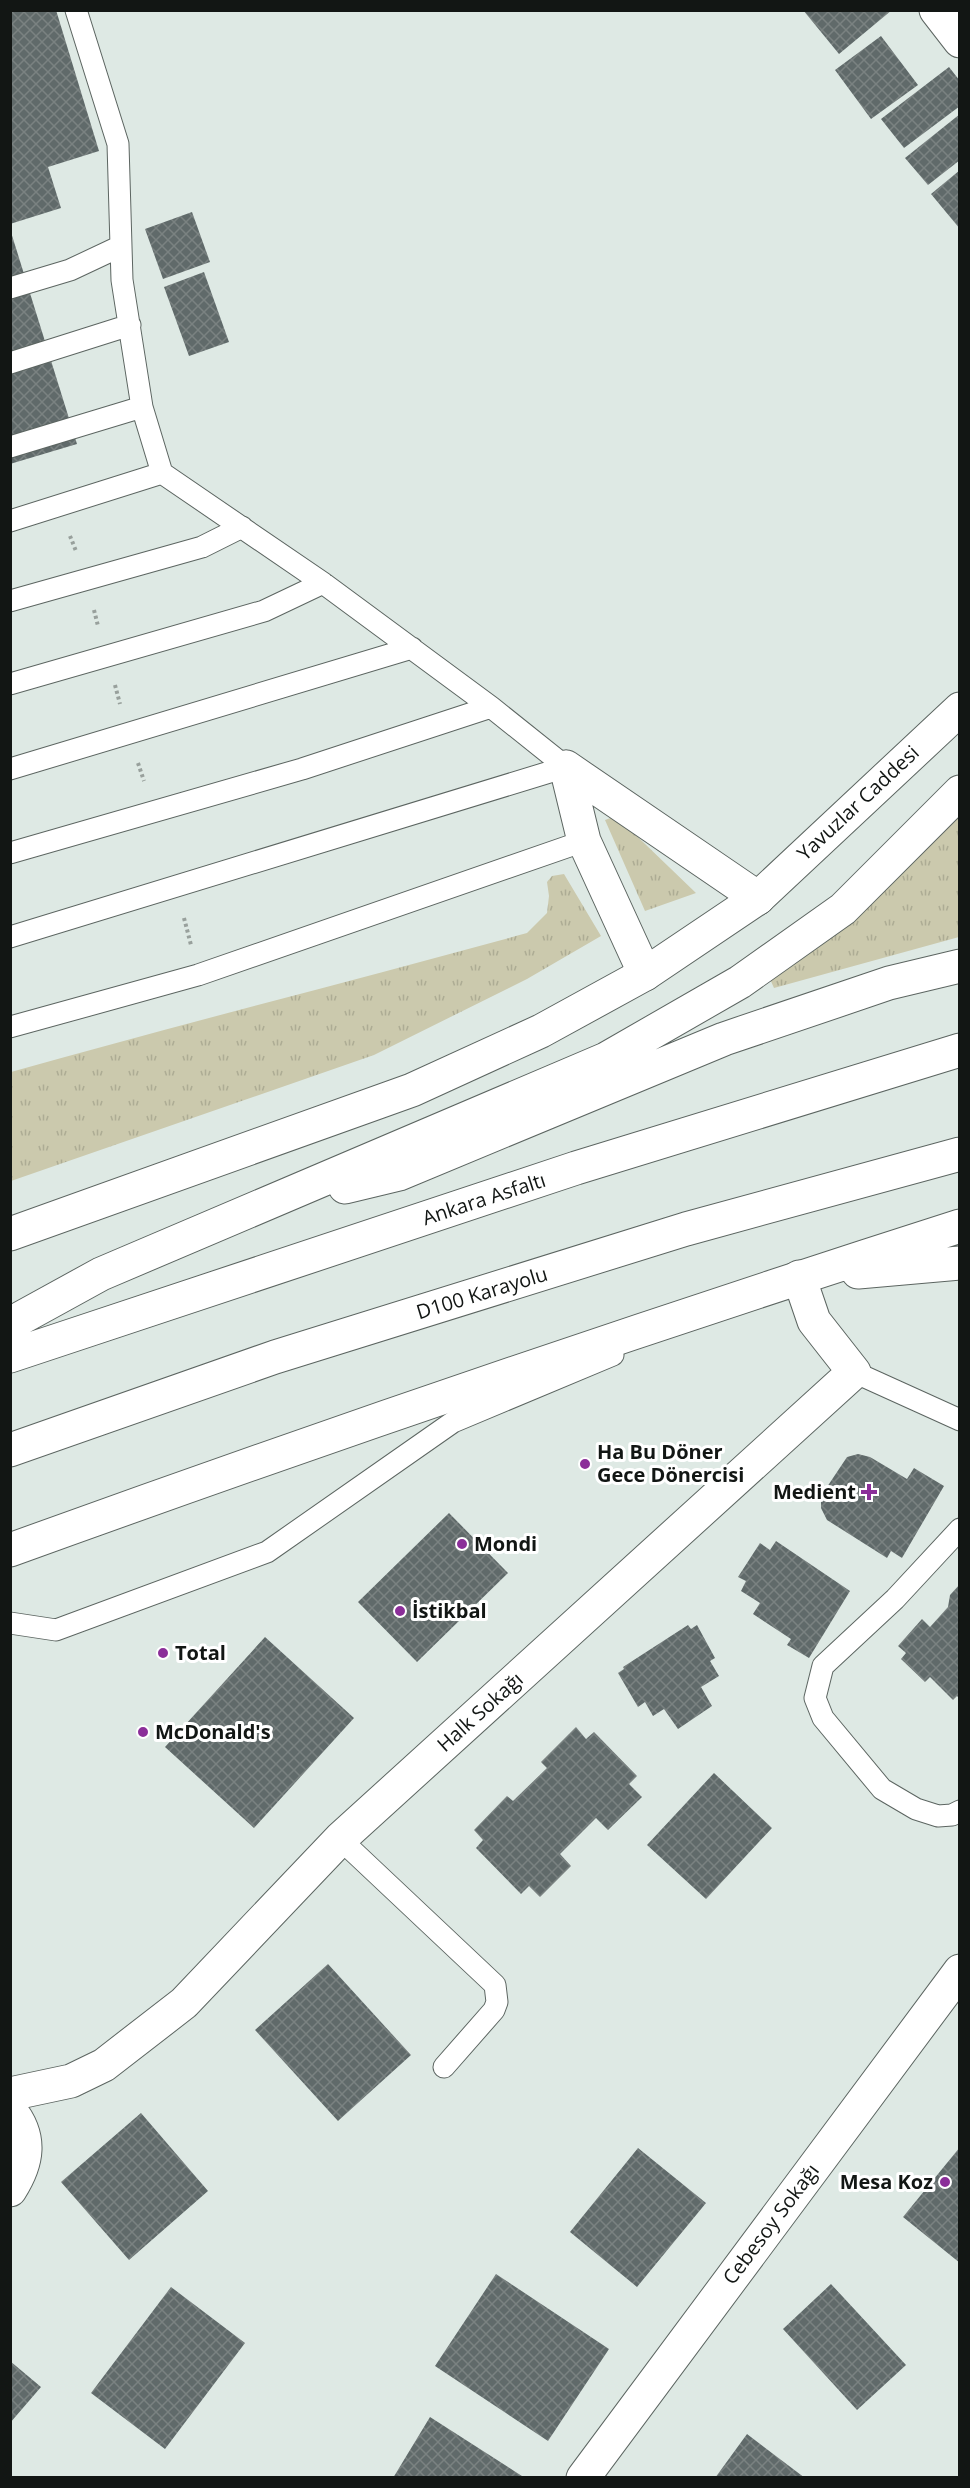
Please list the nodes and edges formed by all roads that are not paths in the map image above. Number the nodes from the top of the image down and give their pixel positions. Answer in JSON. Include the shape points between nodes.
{"nodes":[{"id":1,"x":76,"y":10,"type":"edge"},
{"id":2,"x":936,"y":10,"type":"edge"},
{"id":3,"x":960,"y":41,"type":"edge"},
{"id":4,"x":122,"y":246,"type":"junction"},
{"id":5,"x":10,"y":288,"type":"edge"},
{"id":6,"x":130,"y":325,"type":"junction"},
{"id":7,"x":10,"y":363,"type":"edge"},
{"id":8,"x":142,"y":406,"type":"junction"},
{"id":9,"x":10,"y":447,"type":"edge"},
{"id":10,"x":162,"y":473,"type":"junction"},
{"id":11,"x":10,"y":521,"type":"edge"},
{"id":12,"x":242,"y":527,"type":"junction"},
{"id":13,"x":322,"y":582,"type":"junction"},
{"id":14,"x":10,"y":601,"type":"edge"},
{"id":15,"x":412,"y":648,"type":"junction"},
{"id":16,"x":10,"y":684,"type":"edge"},
{"id":17,"x":491,"y":707,"type":"junction"},
{"id":18,"x":960,"y":709,"type":"edge"},
{"id":19,"x":566,"y":767,"type":"junction"},
{"id":20,"x":10,"y":769,"type":"edge"},
{"id":21,"x":960,"y":792,"type":"edge"},
{"id":22,"x":584,"y":841,"type":"junction"},
{"id":23,"x":10,"y":853,"type":"edge"},
{"id":24,"x":758,"y":898,"type":"junction"},
{"id":25,"x":10,"y":937,"type":"edge"},
{"id":26,"x":960,"y":966,"type":"edge"},
{"id":27,"x":645,"y":974,"type":"junction"},
{"id":28,"x":10,"y":1027,"type":"edge"},
{"id":29,"x":960,"y":1050,"type":"edge"},
{"id":30,"x":960,"y":1154,"type":"edge"},
{"id":31,"x":256,"y":1209,"type":"junction"},
{"id":32,"x":960,"y":1226,"type":"edge"},
{"id":33,"x":10,"y":1234,"type":"edge"},
{"id":34,"x":960,"y":1263,"type":"edge"},
{"id":35,"x":799,"y":1277,"type":"junction"},
{"id":36,"x":10,"y":1324,"type":"edge"},
{"id":37,"x":10,"y":1356,"type":"edge"},
{"id":38,"x":854,"y":1372,"type":"junction"},
{"id":39,"x":960,"y":1420,"type":"edge"},
{"id":40,"x":10,"y":1450,"type":"edge"},
{"id":41,"x":101,"y":1517,"type":"junction"},
{"id":42,"x":960,"y":1529,"type":"edge"},
{"id":43,"x":10,"y":1542,"type":"edge"},
{"id":44,"x":10,"y":1550,"type":"edge"},
{"id":45,"x":10,"y":1623,"type":"edge"},
{"id":46,"x":960,"y":1811,"type":"edge"},
{"id":47,"x":340,"y":1839,"type":"junction"},
{"id":48,"x":960,"y":1971,"type":"edge"},
{"id":49,"x":444,"y":2067,"type":"dead end"},
{"id":50,"x":10,"y":2094,"type":"edge"},
{"id":51,"x":10,"y":2110,"type":"edge"},
{"id":52,"x":10,"y":2190,"type":"edge"},
{"id":53,"x":583,"y":2478,"type":"edge"}],
"edges":[{"from":1,"to":4,"type":"lane","via":[[118,144]]},
{"from":2,"to":3,"type":"main road"},
{"from":4,"to":5,"type":"lane","via":[[70,270]]},
{"from":4,"to":6,"type":"lane","via":[[122,280]]},
{"from":6,"to":7,"type":"lane"},
{"from":6,"to":8,"type":"lane"},
{"from":8,"to":9,"type":"lane"},
{"from":8,"to":10,"type":"lane"},
{"from":10,"to":11,"type":"lane"},
{"from":10,"to":12,"type":"lane"},
{"from":12,"to":13,"type":"lane"},
{"from":12,"to":14,"type":"lane","via":[[202,548]]},
{"from":13,"to":15,"type":"lane"},
{"from":13,"to":16,"type":"lane","via":[[264,611]]},
{"from":15,"to":17,"type":"lane"},
{"from":15,"to":20,"type":"lane"},
{"from":17,"to":19,"type":"lane"},
{"from":17,"to":23,"type":"lane","via":[[302,769]]},
{"from":18,"to":24,"type":"main road","name":"Yavuzlar Caddesi"},
{"from":19,"to":22,"type":"main road"},
{"from":19,"to":24,"type":"main road"},
{"from":19,"to":25,"type":"lane"},
{"from":21,"to":31,"type":"main road","via":[[843,909],[740,982],[606,1059]]},
{"from":22,"to":27,"type":"main road"},
{"from":22,"to":28,"type":"lane","via":[[198,975]]},
{"from":24,"to":27,"type":"main road","name":"Yavuzlar Caddesi"},
{"from":26,"to":31,"type":"main road","via":[[889,983],[724,1039],[399,1174]]},
{"from":27,"to":33,"type":"main road","name":"Yavuzlar Caddesi","via":[[541,1031],[412,1090]]},
{"from":29,"to":37,"type":"main road","name":"Ankara Asfaltı","via":[[576,1168]]},
{"from":30,"to":40,"type":"main road","name":"D100 Karayolu","via":[[686,1229],[286,1354]]},
{"from":31,"to":36,"type":"main road","via":[[101,1274]]},
{"from":32,"to":35,"type":"main road"},
{"from":34,"to":35,"type":"main road"},
{"from":35,"to":38,"type":"main road","via":[[814,1321]]},
{"from":35,"to":41,"type":"main road"},
{"from":35,"to":45,"type":"lane","via":[[453,1422],[267,1552],[56,1630]]},
{"from":38,"to":39,"type":"lane"},
{"from":38,"to":47,"type":"main road","name":"Halk Sokağı"},
{"from":41,"to":43,"type":"main road"},
{"from":41,"to":44,"type":"main road"},
{"from":42,"to":46,"type":"lane","via":[[895,1599],[823,1666],[815,1698],[823,1719],[882,1789],[916,1809],[938,1816]]},
{"from":47,"to":49,"type":"lane","via":[[495,1985],[494,2010]]},
{"from":47,"to":50,"type":"main road","name":"Halk Sokağı","via":[[184,2003],[104,2065],[71,2081]]},
{"from":48,"to":53,"type":"main road","name":"Cebesoy Sokağı"},
{"from":51,"to":52,"type":"main road","via":[[24,2135],[26,2156],[22,2173]]}]}
